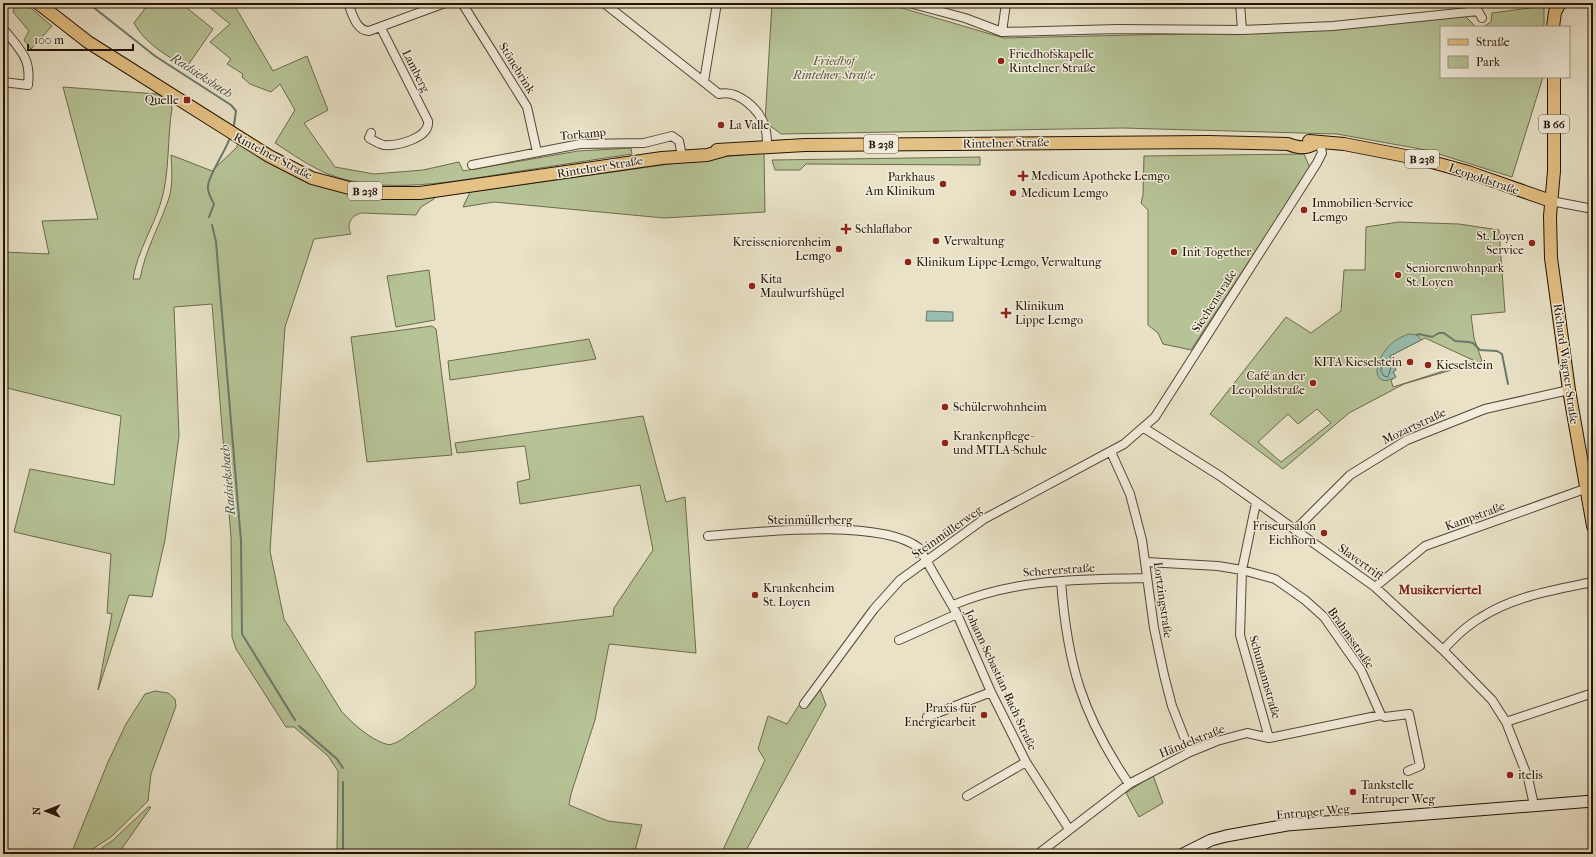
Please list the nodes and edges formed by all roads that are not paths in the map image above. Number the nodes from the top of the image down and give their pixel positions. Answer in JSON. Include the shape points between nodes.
{"nodes":[{"id":1,"x":38,"y":3,"type":"edge"},
{"id":2,"x":348,"y":3,"type":"edge"},
{"id":3,"x":444,"y":3,"type":"edge"},
{"id":4,"x":462,"y":3,"type":"edge"},
{"id":5,"x":604,"y":3,"type":"edge"},
{"id":6,"x":717,"y":3,"type":"edge"},
{"id":7,"x":909,"y":3,"type":"edge"},
{"id":8,"x":1006,"y":3,"type":"edge"},
{"id":9,"x":1240,"y":3,"type":"edge"},
{"id":10,"x":1558,"y":8,"type":"edge"},
{"id":11,"x":1482,"y":18,"type":"dead end"},
{"id":12,"x":1554,"y":26,"type":"edge"},
{"id":13,"x":381,"y":28,"type":"junction"},
{"id":14,"x":1242,"y":30,"type":"junction"},
{"id":15,"x":6,"y":32,"type":"dead end"},
{"id":16,"x":1002,"y":32,"type":"junction"},
{"id":17,"x":1554,"y":78,"type":"edge"},
{"id":18,"x":704,"y":81,"type":"junction"},
{"id":19,"x":3,"y":82,"type":"edge"},
{"id":20,"x":372,"y":133,"type":"dead end"},
{"id":21,"x":1318,"y":143,"type":"junction"},
{"id":22,"x":767,"y":146,"type":"junction"},
{"id":23,"x":1375,"y":150,"type":"joint"},
{"id":24,"x":537,"y":152,"type":"junction"},
{"id":25,"x":685,"y":155,"type":"junction"},
{"id":26,"x":472,"y":165,"type":"dead end"},
{"id":27,"x":1551,"y":201,"type":"junction"},
{"id":28,"x":1593,"y":209,"type":"edge"},
{"id":29,"x":1569,"y":390,"type":"junction"},
{"id":30,"x":1144,"y":428,"type":"junction"},
{"id":31,"x":1111,"y":452,"type":"junction"},
{"id":32,"x":1590,"y":487,"type":"edge"},
{"id":33,"x":1256,"y":503,"type":"junction"},
{"id":34,"x":1593,"y":526,"type":"edge"},
{"id":35,"x":1295,"y":530,"type":"junction"},
{"id":36,"x":708,"y":536,"type":"dead end"},
{"id":37,"x":927,"y":560,"type":"junction"},
{"id":38,"x":1146,"y":562,"type":"junction"},
{"id":39,"x":1242,"y":570,"type":"junction"},
{"id":40,"x":1146,"y":578,"type":"junction"},
{"id":41,"x":1061,"y":581,"type":"junction"},
{"id":42,"x":1593,"y":582,"type":"edge"},
{"id":43,"x":1375,"y":587,"type":"junction"},
{"id":44,"x":953,"y":605,"type":"junction"},
{"id":45,"x":957,"y":614,"type":"junction"},
{"id":46,"x":900,"y":640,"type":"dead end"},
{"id":47,"x":1443,"y":650,"type":"junction"},
{"id":48,"x":991,"y":692,"type":"junction"},
{"id":49,"x":1593,"y":693,"type":"edge"},
{"id":50,"x":804,"y":704,"type":"dead end"},
{"id":51,"x":1381,"y":715,"type":"junction"},
{"id":52,"x":927,"y":717,"type":"dead end"},
{"id":53,"x":1506,"y":722,"type":"junction"},
{"id":54,"x":1269,"y":738,"type":"junction"},
{"id":55,"x":1190,"y":752,"type":"junction"},
{"id":56,"x":1026,"y":762,"type":"junction"},
{"id":57,"x":1408,"y":771,"type":"dead end"},
{"id":58,"x":1129,"y":784,"type":"junction"},
{"id":59,"x":967,"y":796,"type":"dead end"},
{"id":60,"x":1593,"y":801,"type":"edge"},
{"id":61,"x":1534,"y":805,"type":"junction"},
{"id":62,"x":1069,"y":829,"type":"junction"},
{"id":63,"x":1038,"y":854,"type":"edge"},
{"id":64,"x":1183,"y":854,"type":"edge"}],
"edges":[{"from":1,"to":25,"type":"main road","name":"Rintelner Straße","number":"B 238","via":[[88,42],[269,156],[312,178],[353,189],[375,193],[420,193]]},
{"from":2,"to":13,"type":"street","via":[[356,23],[365,31]]},
{"from":3,"to":13,"type":"street"},
{"from":4,"to":24,"type":"street","name":"Stönebrink","via":[[527,107]]},
{"from":5,"to":18,"type":"street"},
{"from":6,"to":18,"type":"street"},
{"from":7,"to":16,"type":"street","via":[[964,18]]},
{"from":8,"to":16,"type":"street"},
{"from":9,"to":14,"type":"street"},
{"from":10,"to":12,"type":"main road"},
{"from":11,"to":14,"type":"street","via":[[1478,11],[1333,26]]},
{"from":13,"to":20,"type":"street","name":"Lamberg","via":[[429,126],[424,133],[396,144],[375,142],[369,138]]},
{"from":14,"to":16,"type":"street"},
{"from":15,"to":19,"type":"street","via":[[26,56],[30,73],[28,86]]},
{"from":17,"to":27,"type":"main road","number":"B 66","via":[[1554,171]]},
{"from":18,"to":22,"type":"street","via":[[719,94],[733,94],[754,108],[765,126]]},
{"from":21,"to":22,"type":"main road","name":"Rintelner Straße","number":"B 238","via":[[1310,147],[1288,144],[1176,142]]},
{"from":21,"to":23,"type":"main road","name":"Rintelner Straße","number":"B 238","via":[[1344,144]]},
{"from":21,"to":30,"type":"street","name":"Siechenstraße","via":[[1322,153],[1317,163],[1155,417]]},
{"from":22,"to":25,"type":"main road","name":"Rintelner Straße","number":"B 238","via":[[724,150],[707,155]]},
{"from":23,"to":27,"type":"main road","name":"Leopoldstraße","number":"B 238","via":[[1462,170]]},
{"from":24,"to":25,"type":"street","name":"Torkamp","via":[[580,144],[650,142],[672,136],[680,141]]},
{"from":24,"to":26,"type":"street","name":"Torkamp"},
{"from":27,"to":28,"type":"street","name":"Leopoldstraße"},
{"from":27,"to":29,"type":"main road","name":"Richard-Wagner-Straße","via":[[1551,258]]},
{"from":29,"to":32,"type":"main road","name":"Richard-Wagner-Straße"},
{"from":29,"to":35,"type":"street","name":"Mozartstraße","via":[[1485,409],[1407,440],[1350,475]]},
{"from":30,"to":31,"type":"street","name":"Steinmüllerweg"},
{"from":30,"to":33,"type":"street","name":"Slavertrift","via":[[1220,476]]},
{"from":31,"to":37,"type":"street","name":"Steinmüllerweg","via":[[984,519]]},
{"from":31,"to":38,"type":"street","name":"Lortzingstraße","via":[[1130,494]]},
{"from":32,"to":34,"type":"main road","name":"Richard-Wagner-Straße"},
{"from":32,"to":43,"type":"street","name":"Kampstraße","via":[[1425,546]]},
{"from":33,"to":35,"type":"street","name":"Slavertrift"},
{"from":33,"to":39,"type":"street","name":"Schumannstraße"},
{"from":35,"to":43,"type":"street","name":"Slavertrift"},
{"from":36,"to":37,"type":"street","name":"Steinmüllerberg","via":[[824,529],[890,535],[920,548]]},
{"from":37,"to":44,"type":"street","name":"Johann-Sebastian-Bach-Straße"},
{"from":37,"to":50,"type":"street","name":"Steinmüllerweg","via":[[900,580],[874,609]]},
{"from":38,"to":39,"type":"street","name":"Brahmsstraße"},
{"from":38,"to":40,"type":"street","name":"Lortzingstraße"},
{"from":39,"to":51,"type":"street","name":"Brahmsstraße","via":[[1275,579],[1324,617],[1362,670]]},
{"from":39,"to":54,"type":"street","name":"Schumannstraße","via":[[1240,635]]},
{"from":40,"to":41,"type":"street","name":"Schererstraße"},
{"from":40,"to":55,"type":"street","name":"Lortzingstraße","via":[[1164,675],[1172,706]]},
{"from":41,"to":44,"type":"street","name":"Schererstraße","via":[[1010,587],[977,595]]},
{"from":41,"to":58,"type":"street","via":[[1064,626],[1075,677],[1102,742]]},
{"from":42,"to":47,"type":"street","via":[[1532,595],[1505,605],[1479,618]]},
{"from":43,"to":47,"type":"street","name":"Slavertrift"},
{"from":44,"to":45,"type":"street","name":"Johann-Sebastian-Bach-Straße"},
{"from":45,"to":46,"type":"street"},
{"from":45,"to":48,"type":"street","name":"Johann-Sebastian-Bach-Straße"},
{"from":47,"to":53,"type":"street","name":"Slavertrift","via":[[1479,685]]},
{"from":48,"to":52,"type":"street"},
{"from":48,"to":56,"type":"street","name":"Johann-Sebastian-Bach-Straße"},
{"from":49,"to":53,"type":"street"},
{"from":51,"to":54,"type":"street","name":"Händelstraße"},
{"from":51,"to":57,"type":"street","name":"Händelstraße","via":[[1385,717],[1409,714],[1420,766]]},
{"from":53,"to":61,"type":"street","name":"Slavertrift","via":[[1528,778]]},
{"from":54,"to":55,"type":"street","name":"Händelstraße","via":[[1247,733]]},
{"from":55,"to":58,"type":"street","name":"Händelstraße"},
{"from":56,"to":59,"type":"street"},
{"from":56,"to":62,"type":"street","name":"Johann-Sebastian-Bach-Straße"},
{"from":58,"to":62,"type":"street","name":"Händelstraße"},
{"from":60,"to":61,"type":"main road","name":"Entruper Weg"},
{"from":61,"to":64,"type":"main road","name":"Entruper Weg","via":[[1287,825],[1211,840]]},
{"from":62,"to":63,"type":"street","name":"Händelstraße"}]}
